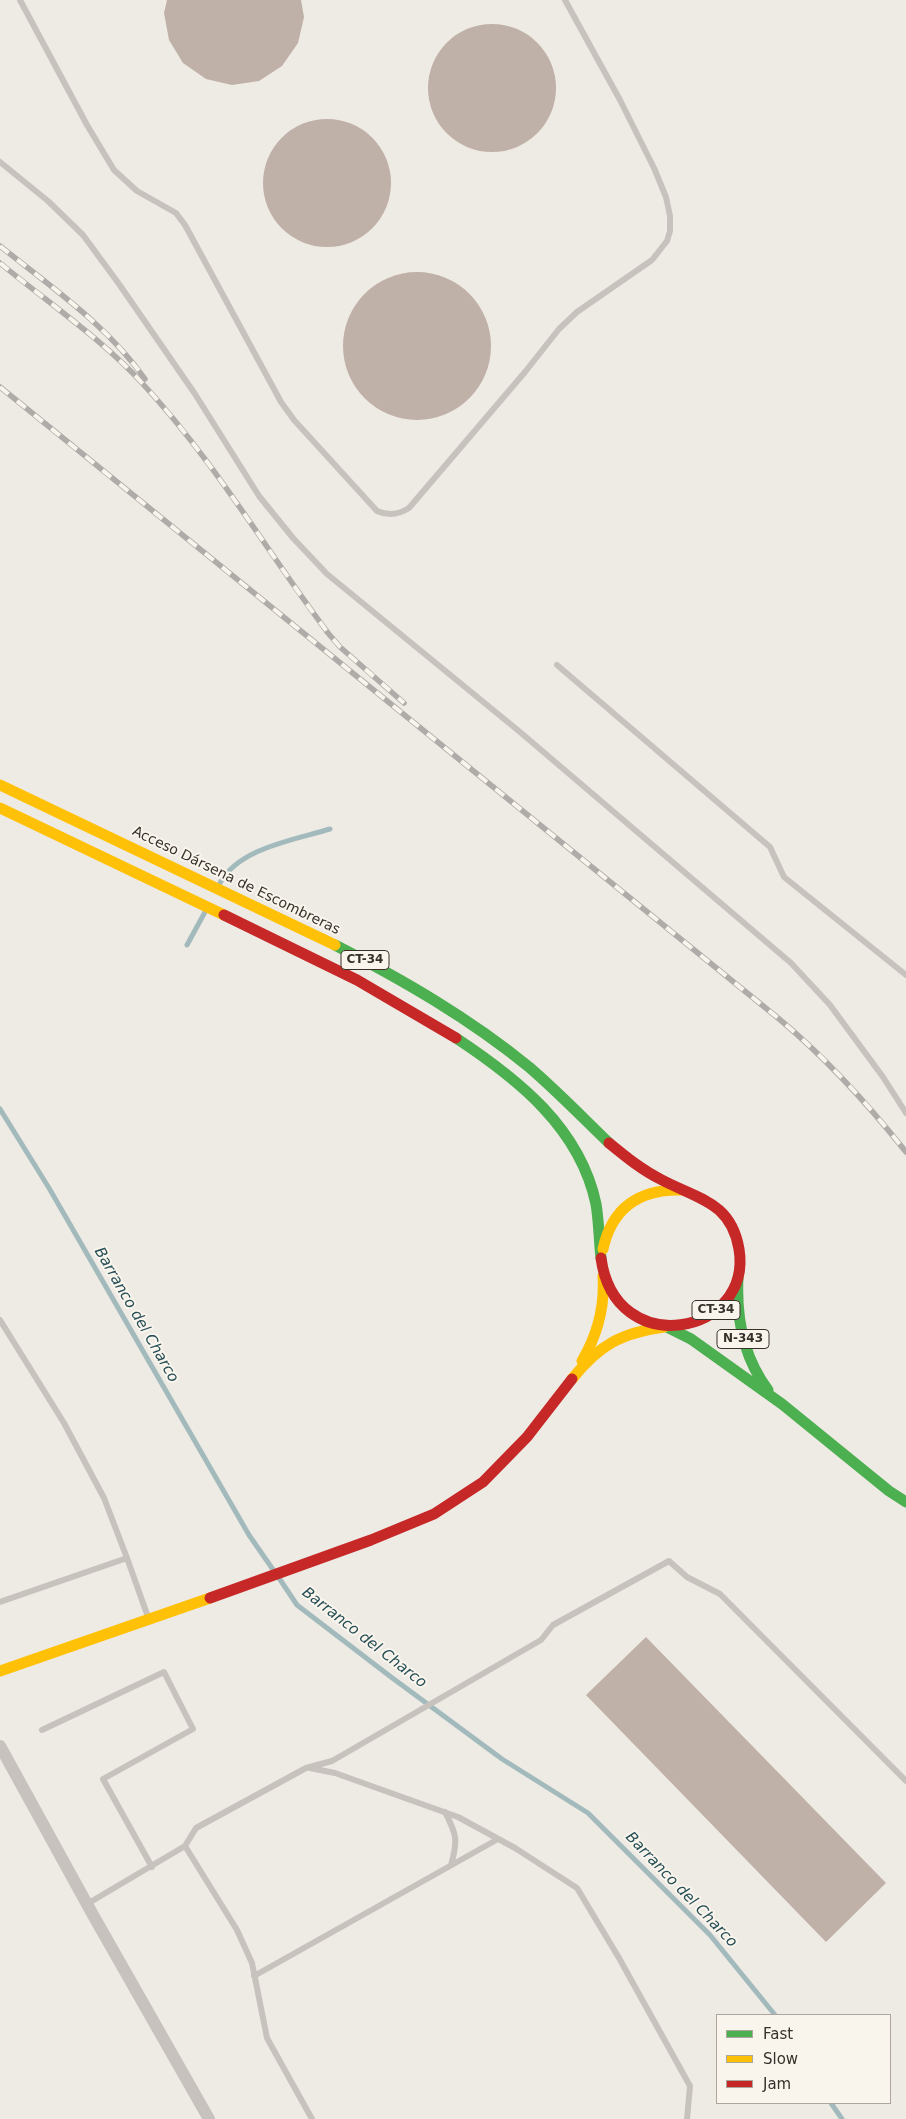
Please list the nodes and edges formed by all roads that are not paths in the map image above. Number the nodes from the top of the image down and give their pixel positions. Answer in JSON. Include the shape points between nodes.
{"nodes":[{"id":1,"x":20,"y":0,"type":"edge"},
{"id":2,"x":566,"y":0,"type":"edge"},
{"id":3,"x":0,"y":162,"type":"edge"},
{"id":4,"x":557,"y":665,"type":"dead end"},
{"id":5,"x":0,"y":785,"type":"edge"},
{"id":6,"x":0,"y":808,"type":"edge"},
{"id":7,"x":906,"y":975,"type":"edge"},
{"id":8,"x":906,"y":1113,"type":"edge"},
{"id":9,"x":692,"y":1193,"type":"junction"},
{"id":10,"x":602,"y":1261,"type":"junction"},
{"id":11,"x":739,"y":1263,"type":"junction"},
{"id":12,"x":0,"y":1320,"type":"edge"},
{"id":13,"x":666,"y":1327,"type":"junction"},
{"id":14,"x":564,"y":1387,"type":"junction"},
{"id":15,"x":782,"y":1404,"type":"junction"},
{"id":16,"x":906,"y":1502,"type":"edge"},
{"id":17,"x":127,"y":1558,"type":"junction"},
{"id":18,"x":0,"y":1602,"type":"edge"},
{"id":19,"x":150,"y":1620,"type":"junction"},
{"id":20,"x":0,"y":1671,"type":"edge"},
{"id":21,"x":42,"y":1730,"type":"dead end"},
{"id":22,"x":0,"y":1746,"type":"edge"},
{"id":23,"x":306,"y":1768,"type":"junction"},
{"id":24,"x":906,"y":1781,"type":"edge"},
{"id":25,"x":445,"y":1812,"type":"junction"},
{"id":26,"x":498,"y":1839,"type":"junction"},
{"id":27,"x":185,"y":1846,"type":"junction"},
{"id":28,"x":451,"y":1865,"type":"junction"},
{"id":29,"x":152,"y":1867,"type":"junction"},
{"id":30,"x":87,"y":1904,"type":"junction"},
{"id":31,"x":254,"y":1976,"type":"junction"},
{"id":32,"x":209,"y":2119,"type":"edge"},
{"id":33,"x":312,"y":2119,"type":"edge"},
{"id":34,"x":687,"y":2119,"type":"edge"}],
"edges":[{"from":1,"to":2,"type":"lane","via":[[114,170],[137,191],[176,213],[294,420],[371,506],[384,514],[409,508],[568,320],[652,260],[667,241],[670,216],[654,168]]},
{"from":3,"to":8,"type":"lane","via":[[83,235],[195,394],[259,496],[306,552],[327,574],[791,962],[830,1005]]},
{"from":4,"to":7,"type":"lane","via":[[770,847],[784,876]]},
{"from":5,"to":9,"type":"main road","name":"Acceso Dársena de Escombreras","number":"CT-34","via":[[322,938],[416,988],[475,1026],[526,1065],[633,1162],[654,1176]]},
{"from":6,"to":10,"type":"main road","name":"Acceso Dársena de Escombreras","number":"CT-34","via":[[283,942],[366,985],[435,1024],[489,1062],[555,1119],[576,1150],[596,1204]]},
{"from":9,"to":10,"type":"main road","name":"Acceso Dársena de Escombreras","number":"CT-34","via":[[660,1190],[629,1203],[609,1227]]},
{"from":9,"to":11,"type":"main road","name":"Acceso Dársena de Escombreras","number":"CT-34","via":[[712,1203],[727,1218],[735,1235]]},
{"from":10,"to":13,"type":"main road","name":"Acceso Dársena de Escombreras","number":"CT-34","via":[[612,1293],[626,1310],[644,1321]]},
{"from":10,"to":14,"type":"main road","via":[[604,1288],[600,1324],[586,1355]]},
{"from":11,"to":13,"type":"main road","name":"Acceso Dársena de Escombreras","number":"CT-34","via":[[736,1280],[717,1309],[698,1322]]},
{"from":11,"to":15,"type":"main road","number":"N-343","via":[[737,1304],[742,1335],[754,1369],[765,1387]]},
{"from":12,"to":17,"type":"lane","via":[[64,1423],[104,1498]]},
{"from":13,"to":14,"type":"main road","via":[[637,1331],[612,1342],[590,1358]]},
{"from":13,"to":15,"type":"main road","number":"N-343","via":[[691,1339]]},
{"from":14,"to":19,"type":"main road","via":[[527,1437],[483,1482],[434,1514]]},
{"from":15,"to":16,"type":"main road","number":"N-343"},
{"from":17,"to":18,"type":"lane"},
{"from":17,"to":19,"type":"lane"},
{"from":19,"to":20,"type":"main road"},
{"from":21,"to":29,"type":"lane","via":[[164,1672],[193,1730],[103,1779]]},
{"from":22,"to":30,"type":"street"},
{"from":23,"to":24,"type":"lane","via":[[332,1761],[541,1640],[553,1625],[669,1561],[687,1577],[720,1594]]},
{"from":23,"to":25,"type":"lane","via":[[335,1773]]},
{"from":23,"to":27,"type":"lane","via":[[196,1828]]},
{"from":25,"to":26,"type":"lane"},
{"from":25,"to":28,"type":"lane","via":[[455,1832],[456,1848]]},
{"from":26,"to":28,"type":"lane"},
{"from":26,"to":34,"type":"lane","via":[[577,1888],[690,2086]]},
{"from":27,"to":29,"type":"lane"},
{"from":27,"to":31,"type":"lane","via":[[237,1930],[252,1963]]},
{"from":28,"to":31,"type":"lane"},
{"from":29,"to":30,"type":"lane"},
{"from":30,"to":32,"type":"street"},
{"from":31,"to":33,"type":"lane","via":[[267,2038]]}]}
